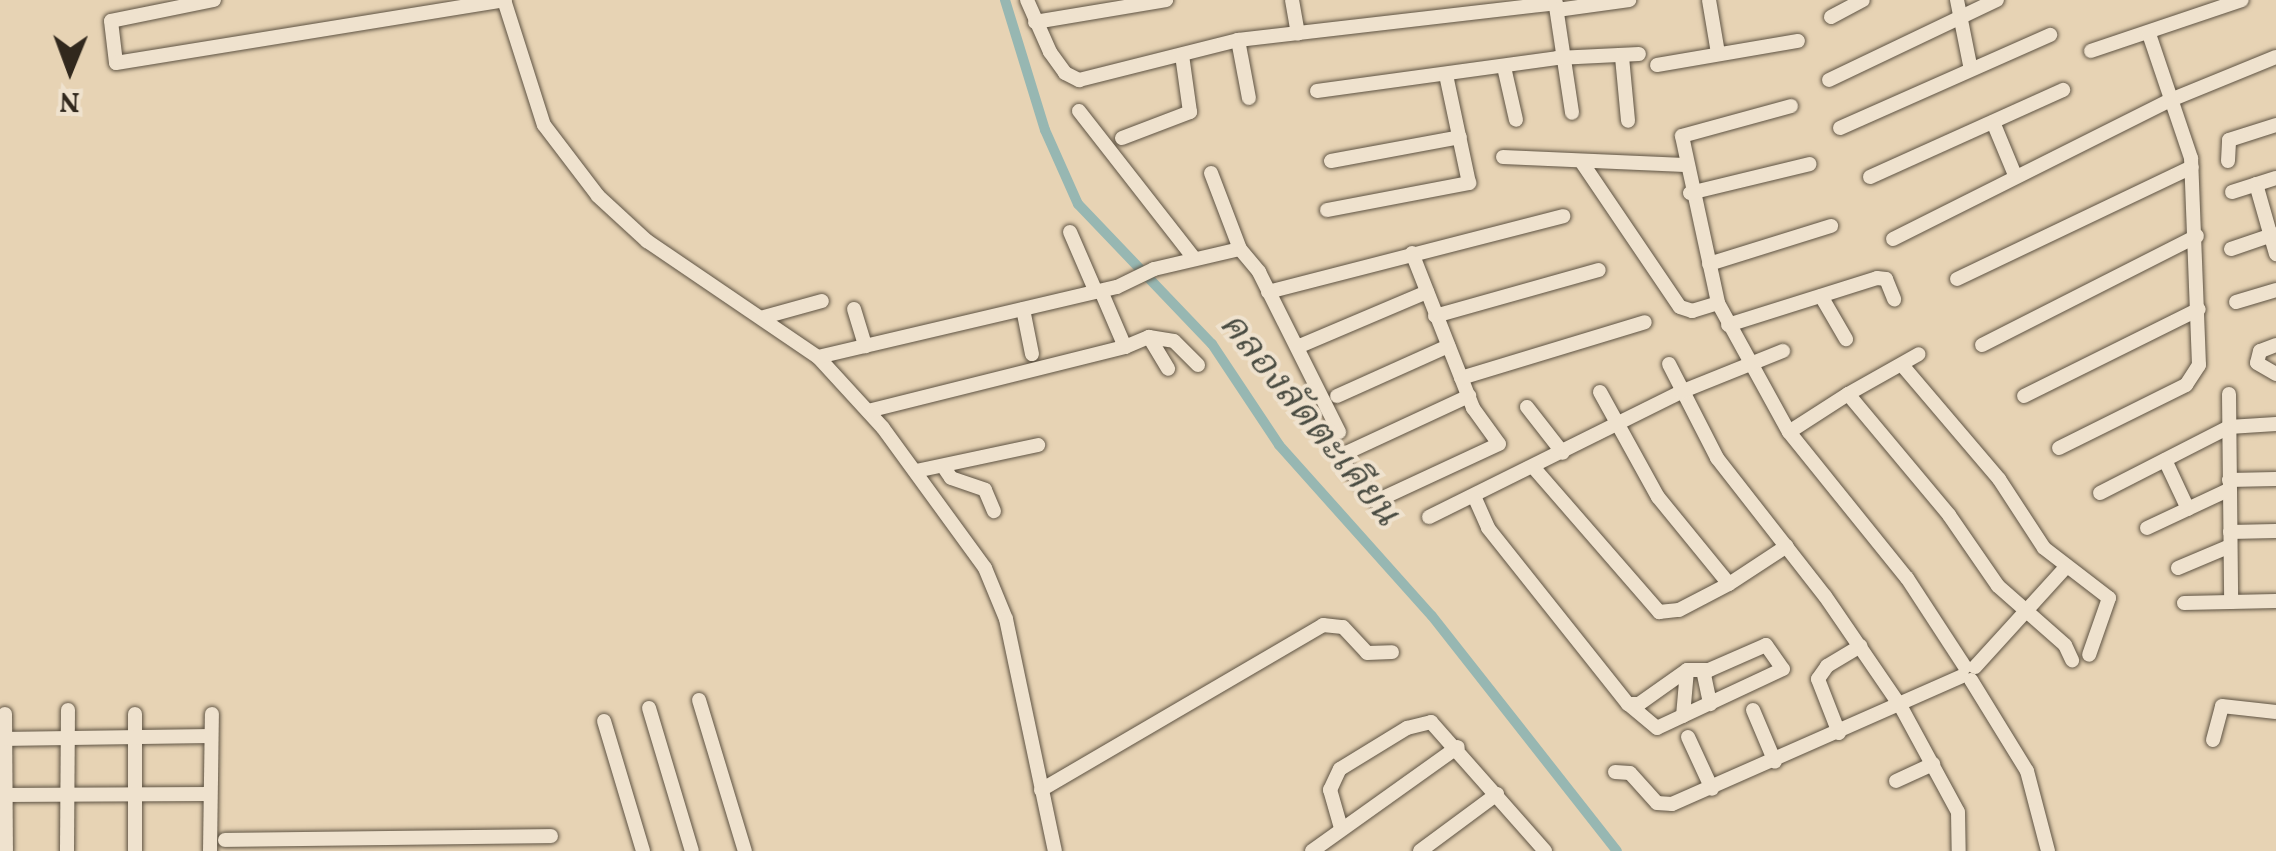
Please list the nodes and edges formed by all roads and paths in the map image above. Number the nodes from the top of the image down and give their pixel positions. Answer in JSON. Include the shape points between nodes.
{"nodes":[{"id":1,"x":214,"y":0,"type":"edge"},
{"id":2,"x":504,"y":0,"type":"edge"},
{"id":3,"x":1027,"y":0,"type":"edge"},
{"id":4,"x":1166,"y":0,"type":"edge"},
{"id":5,"x":1292,"y":0,"type":"edge"},
{"id":6,"x":1628,"y":0,"type":"edge"},
{"id":7,"x":1710,"y":0,"type":"edge"},
{"id":8,"x":1863,"y":0,"type":"edge"},
{"id":9,"x":1998,"y":0,"type":"edge"},
{"id":10,"x":2242,"y":0,"type":"edge"},
{"id":11,"x":470,"y":1,"type":"edge"},
{"id":12,"x":1556,"y":4,"type":"edge"},
{"id":13,"x":1959,"y":7,"type":"edge"},
{"id":14,"x":1831,"y":17,"type":"dead end"},
{"id":15,"x":1035,"y":22,"type":"junction"},
{"id":16,"x":1298,"y":33,"type":"junction"},
{"id":17,"x":2050,"y":34,"type":"dead end"},
{"id":18,"x":2150,"y":34,"type":"junction"},
{"id":19,"x":1238,"y":40,"type":"junction"},
{"id":20,"x":1798,"y":40,"type":"dead end"},
{"id":21,"x":2091,"y":51,"type":"dead end"},
{"id":22,"x":1718,"y":53,"type":"junction"},
{"id":23,"x":1639,"y":54,"type":"dead end"},
{"id":24,"x":1182,"y":55,"type":"junction"},
{"id":25,"x":1622,"y":57,"type":"junction"},
{"id":26,"x":1564,"y":58,"type":"junction"},
{"id":27,"x":2276,"y":58,"type":"edge"},
{"id":28,"x":1657,"y":65,"type":"dead end"},
{"id":29,"x":1970,"y":65,"type":"junction"},
{"id":30,"x":1504,"y":67,"type":"junction"},
{"id":31,"x":1446,"y":75,"type":"junction"},
{"id":32,"x":1830,"y":80,"type":"dead end"},
{"id":33,"x":2063,"y":90,"type":"dead end"},
{"id":34,"x":1317,"y":91,"type":"dead end"},
{"id":35,"x":1249,"y":98,"type":"dead end"},
{"id":36,"x":2173,"y":98,"type":"junction"},
{"id":37,"x":1791,"y":106,"type":"dead end"},
{"id":38,"x":1080,"y":111,"type":"dead end"},
{"id":39,"x":1572,"y":113,"type":"dead end"},
{"id":40,"x":1516,"y":120,"type":"dead end"},
{"id":41,"x":1628,"y":121,"type":"dead end"},
{"id":42,"x":1993,"y":122,"type":"junction"},
{"id":43,"x":2276,"y":124,"type":"edge"},
{"id":44,"x":1840,"y":128,"type":"dead end"},
{"id":45,"x":1460,"y":136,"type":"junction"},
{"id":46,"x":1122,"y":138,"type":"dead end"},
{"id":47,"x":1504,"y":157,"type":"dead end"},
{"id":48,"x":1331,"y":161,"type":"dead end"},
{"id":49,"x":2228,"y":161,"type":"dead end"},
{"id":50,"x":1580,"y":162,"type":"junction"},
{"id":51,"x":1810,"y":164,"type":"dead end"},
{"id":52,"x":1685,"y":165,"type":"junction"},
{"id":53,"x":2192,"y":167,"type":"junction"},
{"id":54,"x":1211,"y":174,"type":"dead end"},
{"id":55,"x":2015,"y":175,"type":"junction"},
{"id":56,"x":1870,"y":178,"type":"dead end"},
{"id":57,"x":2276,"y":178,"type":"edge"},
{"id":58,"x":2256,"y":184,"type":"junction"},
{"id":59,"x":2232,"y":192,"type":"dead end"},
{"id":60,"x":1690,"y":193,"type":"junction"},
{"id":61,"x":1327,"y":210,"type":"dead end"},
{"id":62,"x":1563,"y":216,"type":"dead end"},
{"id":63,"x":1831,"y":226,"type":"dead end"},
{"id":64,"x":1070,"y":232,"type":"dead end"},
{"id":65,"x":2273,"y":234,"type":"edge"},
{"id":66,"x":2197,"y":236,"type":"junction"},
{"id":67,"x":1893,"y":239,"type":"dead end"},
{"id":68,"x":1240,"y":248,"type":"junction"},
{"id":69,"x":2231,"y":249,"type":"dead end"},
{"id":70,"x":1412,"y":252,"type":"junction"},
{"id":71,"x":2276,"y":254,"type":"edge"},
{"id":72,"x":1194,"y":258,"type":"junction"},
{"id":73,"x":1709,"y":264,"type":"junction"},
{"id":74,"x":1598,"y":270,"type":"dead end"},
{"id":75,"x":1957,"y":279,"type":"dead end"},
{"id":76,"x":2276,"y":290,"type":"edge"},
{"id":77,"x":1099,"y":291,"type":"junction"},
{"id":78,"x":1268,"y":292,"type":"junction"},
{"id":79,"x":1426,"y":292,"type":"junction"},
{"id":80,"x":1821,"y":296,"type":"junction"},
{"id":81,"x":1894,"y":299,"type":"dead end"},
{"id":82,"x":822,"y":301,"type":"dead end"},
{"id":83,"x":2236,"y":302,"type":"dead end"},
{"id":84,"x":1718,"y":303,"type":"junction"},
{"id":85,"x":854,"y":309,"type":"dead end"},
{"id":86,"x":1022,"y":309,"type":"junction"},
{"id":87,"x":2199,"y":309,"type":"junction"},
{"id":88,"x":1435,"y":316,"type":"junction"},
{"id":89,"x":764,"y":317,"type":"junction"},
{"id":90,"x":1645,"y":322,"type":"dead end"},
{"id":91,"x":1728,"y":325,"type":"junction"},
{"id":92,"x":1149,"y":337,"type":"junction"},
{"id":93,"x":1846,"y":339,"type":"dead end"},
{"id":94,"x":1982,"y":344,"type":"dead end"},
{"id":95,"x":1302,"y":345,"type":"dead end"},
{"id":96,"x":2276,"y":345,"type":"edge"},
{"id":97,"x":865,"y":346,"type":"junction"},
{"id":98,"x":1125,"y":346,"type":"junction"},
{"id":99,"x":1448,"y":346,"type":"junction"},
{"id":100,"x":1783,"y":350,"type":"dead end"},
{"id":101,"x":1032,"y":354,"type":"dead end"},
{"id":102,"x":1919,"y":354,"type":"dead end"},
{"id":103,"x":818,"y":357,"type":"junction"},
{"id":104,"x":1669,"y":364,"type":"dead end"},
{"id":105,"x":1902,"y":364,"type":"junction"},
{"id":106,"x":1198,"y":365,"type":"dead end"},
{"id":107,"x":1749,"y":366,"type":"junction"},
{"id":108,"x":1168,"y":370,"type":"dead end"},
{"id":109,"x":2276,"y":374,"type":"edge"},
{"id":110,"x":1461,"y":378,"type":"junction"},
{"id":111,"x":1600,"y":392,"type":"dead end"},
{"id":112,"x":1681,"y":392,"type":"junction"},
{"id":113,"x":1848,"y":394,"type":"junction"},
{"id":114,"x":2229,"y":394,"type":"dead end"},
{"id":115,"x":1337,"y":396,"type":"dead end"},
{"id":116,"x":1469,"y":396,"type":"junction"},
{"id":117,"x":2024,"y":396,"type":"dead end"},
{"id":118,"x":1527,"y":406,"type":"dead end"},
{"id":119,"x":868,"y":412,"type":"junction"},
{"id":120,"x":1616,"y":423,"type":"junction"},
{"id":121,"x":2276,"y":424,"type":"edge"},
{"id":122,"x":2229,"y":427,"type":"junction"},
{"id":123,"x":1339,"y":432,"type":"dead end"},
{"id":124,"x":1789,"y":432,"type":"junction"},
{"id":125,"x":1038,"y":445,"type":"dead end"},
{"id":126,"x":2060,"y":448,"type":"dead end"},
{"id":127,"x":1563,"y":453,"type":"junction"},
{"id":128,"x":2166,"y":460,"type":"junction"},
{"id":129,"x":942,"y":466,"type":"junction"},
{"id":130,"x":1534,"y":468,"type":"junction"},
{"id":131,"x":916,"y":471,"type":"junction"},
{"id":132,"x":2276,"y":479,"type":"edge"},
{"id":133,"x":2228,"y":485,"type":"junction"},
{"id":134,"x":2100,"y":493,"type":"dead end"},
{"id":135,"x":1474,"y":496,"type":"junction"},
{"id":136,"x":2188,"y":509,"type":"junction"},
{"id":137,"x":994,"y":511,"type":"dead end"},
{"id":138,"x":1429,"y":517,"type":"dead end"},
{"id":139,"x":2148,"y":528,"type":"dead end"},
{"id":140,"x":2276,"y":531,"type":"edge"},
{"id":141,"x":2230,"y":539,"type":"junction"},
{"id":142,"x":1788,"y":546,"type":"junction"},
{"id":143,"x":2065,"y":568,"type":"junction"},
{"id":144,"x":2178,"y":568,"type":"dead end"},
{"id":145,"x":1729,"y":584,"type":"junction"},
{"id":146,"x":2276,"y":601,"type":"edge"},
{"id":147,"x":2231,"y":602,"type":"junction"},
{"id":148,"x":2184,"y":603,"type":"dead end"},
{"id":149,"x":2025,"y":613,"type":"junction"},
{"id":150,"x":1860,"y":646,"type":"junction"},
{"id":151,"x":1392,"y":652,"type":"dead end"},
{"id":152,"x":2088,"y":655,"type":"dead end"},
{"id":153,"x":2072,"y":660,"type":"dead end"},
{"id":154,"x":1686,"y":670,"type":"junction"},
{"id":155,"x":1703,"y":670,"type":"junction"},
{"id":156,"x":1968,"y":673,"type":"junction"},
{"id":157,"x":699,"y":700,"type":"dead end"},
{"id":158,"x":1628,"y":704,"type":"junction"},
{"id":159,"x":1710,"y":704,"type":"junction"},
{"id":160,"x":1901,"y":707,"type":"junction"},
{"id":161,"x":649,"y":708,"type":"dead end"},
{"id":162,"x":68,"y":710,"type":"dead end"},
{"id":163,"x":1753,"y":710,"type":"dead end"},
{"id":164,"x":2276,"y":712,"type":"edge"},
{"id":165,"x":5,"y":714,"type":"dead end"},
{"id":166,"x":134,"y":714,"type":"dead end"},
{"id":167,"x":212,"y":714,"type":"dead end"},
{"id":168,"x":1684,"y":716,"type":"junction"},
{"id":169,"x":604,"y":721,"type":"dead end"},
{"id":170,"x":1839,"y":733,"type":"junction"},
{"id":171,"x":211,"y":736,"type":"junction"},
{"id":172,"x":134,"y":737,"type":"junction"},
{"id":173,"x":1688,"y":737,"type":"dead end"},
{"id":174,"x":68,"y":738,"type":"junction"},
{"id":175,"x":2,"y":739,"type":"edge"},
{"id":176,"x":2213,"y":740,"type":"dead end"},
{"id":177,"x":1458,"y":747,"type":"junction"},
{"id":178,"x":1775,"y":762,"type":"junction"},
{"id":179,"x":1933,"y":764,"type":"junction"},
{"id":180,"x":1615,"y":772,"type":"dead end"},
{"id":181,"x":1896,"y":780,"type":"dead end"},
{"id":182,"x":1712,"y":788,"type":"junction"},
{"id":183,"x":1041,"y":790,"type":"junction"},
{"id":184,"x":134,"y":794,"type":"junction"},
{"id":185,"x":210,"y":794,"type":"junction"},
{"id":186,"x":1497,"y":794,"type":"junction"},
{"id":187,"x":3,"y":795,"type":"edge"},
{"id":188,"x":68,"y":795,"type":"junction"},
{"id":189,"x":1342,"y":828,"type":"junction"},
{"id":190,"x":552,"y":836,"type":"dead end"},
{"id":191,"x":225,"y":840,"type":"dead end"},
{"id":192,"x":408,"y":844,"type":"edge"},
{"id":193,"x":1538,"y":849,"type":"edge"},
{"id":194,"x":6,"y":851,"type":"edge"},
{"id":195,"x":68,"y":851,"type":"edge"},
{"id":196,"x":134,"y":851,"type":"edge"},
{"id":197,"x":210,"y":851,"type":"edge"},
{"id":198,"x":644,"y":851,"type":"edge"},
{"id":199,"x":692,"y":851,"type":"edge"},
{"id":200,"x":745,"y":851,"type":"edge"},
{"id":201,"x":1055,"y":851,"type":"edge"},
{"id":202,"x":1312,"y":851,"type":"edge"},
{"id":203,"x":1420,"y":851,"type":"edge"},
{"id":204,"x":1959,"y":851,"type":"edge"},
{"id":205,"x":2048,"y":851,"type":"edge"}],
"edges":[{"from":1,"to":11,"type":"street","via":[[111,21],[116,63]]},
{"from":2,"to":11,"type":"street"},
{"from":2,"to":89,"type":"street","via":[[544,124],[576,170],[647,241]]},
{"from":3,"to":15,"type":"street"},
{"from":4,"to":15,"type":"street"},
{"from":5,"to":16,"type":"street"},
{"from":6,"to":12,"type":"street"},
{"from":7,"to":22,"type":"street"},
{"from":8,"to":14,"type":"street"},
{"from":9,"to":13,"type":"street"},
{"from":10,"to":18,"type":"street"},
{"from":12,"to":16,"type":"street"},
{"from":12,"to":26,"type":"street"},
{"from":13,"to":29,"type":"street"},
{"from":13,"to":32,"type":"street"},
{"from":15,"to":24,"type":"street","via":[[1072,79]]},
{"from":16,"to":19,"type":"street"},
{"from":17,"to":29,"type":"street"},
{"from":18,"to":21,"type":"street"},
{"from":18,"to":36,"type":"street"},
{"from":19,"to":24,"type":"street"},
{"from":19,"to":35,"type":"street"},
{"from":20,"to":22,"type":"street"},
{"from":22,"to":28,"type":"street"},
{"from":23,"to":25,"type":"street"},
{"from":24,"to":46,"type":"street","via":[[1190,112]]},
{"from":25,"to":26,"type":"street"},
{"from":25,"to":41,"type":"street"},
{"from":26,"to":30,"type":"street"},
{"from":26,"to":39,"type":"street"},
{"from":27,"to":36,"type":"street"},
{"from":29,"to":44,"type":"street"},
{"from":30,"to":31,"type":"street"},
{"from":30,"to":40,"type":"street"},
{"from":31,"to":34,"type":"street"},
{"from":31,"to":45,"type":"street"},
{"from":33,"to":42,"type":"street"},
{"from":36,"to":53,"type":"street"},
{"from":36,"to":55,"type":"street"},
{"from":37,"to":52,"type":"street","via":[[1682,136]]},
{"from":38,"to":72,"type":"street"},
{"from":42,"to":55,"type":"street"},
{"from":42,"to":56,"type":"street"},
{"from":43,"to":49,"type":"street","via":[[2229,140]]},
{"from":45,"to":48,"type":"street"},
{"from":45,"to":61,"type":"street","via":[[1469,183]]},
{"from":47,"to":50,"type":"street"},
{"from":50,"to":52,"type":"street"},
{"from":50,"to":84,"type":"street","via":[[1680,307],[1692,311]]},
{"from":51,"to":60,"type":"street"},
{"from":52,"to":60,"type":"street"},
{"from":53,"to":66,"type":"street"},
{"from":53,"to":75,"type":"street"},
{"from":54,"to":68,"type":"street"},
{"from":55,"to":67,"type":"street"},
{"from":57,"to":58,"type":"street"},
{"from":58,"to":59,"type":"street"},
{"from":58,"to":65,"type":"street"},
{"from":60,"to":73,"type":"street"},
{"from":62,"to":70,"type":"street"},
{"from":63,"to":73,"type":"street"},
{"from":64,"to":77,"type":"street"},
{"from":65,"to":69,"type":"street"},
{"from":65,"to":71,"type":"street"},
{"from":66,"to":87,"type":"street"},
{"from":66,"to":94,"type":"street"},
{"from":68,"to":72,"type":"street"},
{"from":68,"to":78,"type":"street"},
{"from":70,"to":78,"type":"street"},
{"from":70,"to":79,"type":"street"},
{"from":72,"to":77,"type":"street"},
{"from":73,"to":84,"type":"street"},
{"from":74,"to":88,"type":"street"},
{"from":76,"to":83,"type":"street"},
{"from":77,"to":86,"type":"street"},
{"from":77,"to":98,"type":"street"},
{"from":78,"to":123,"type":"street"},
{"from":79,"to":88,"type":"street"},
{"from":79,"to":95,"type":"street"},
{"from":80,"to":81,"type":"street","via":[[1883,278]]},
{"from":80,"to":91,"type":"street"},
{"from":80,"to":93,"type":"street"},
{"from":82,"to":89,"type":"street"},
{"from":84,"to":91,"type":"street"},
{"from":85,"to":97,"type":"street"},
{"from":86,"to":97,"type":"street"},
{"from":86,"to":101,"type":"street"},
{"from":87,"to":117,"type":"street"},
{"from":87,"to":126,"type":"street","via":[[2195,376]]},
{"from":88,"to":99,"type":"street"},
{"from":89,"to":103,"type":"street"},
{"from":90,"to":110,"type":"street"},
{"from":91,"to":107,"type":"street"},
{"from":92,"to":98,"type":"street"},
{"from":92,"to":106,"type":"street","via":[[1182,344]]},
{"from":92,"to":108,"type":"street"},
{"from":96,"to":109,"type":"street","via":[[2260,351],[2256,362]]},
{"from":97,"to":103,"type":"street"},
{"from":98,"to":119,"type":"street"},
{"from":99,"to":110,"type":"street"},
{"from":99,"to":115,"type":"street"},
{"from":100,"to":107,"type":"street"},
{"from":102,"to":105,"type":"street"},
{"from":103,"to":119,"type":"street"},
{"from":104,"to":112,"type":"street"},
{"from":105,"to":113,"type":"street"},
{"from":105,"to":143,"type":"street"},
{"from":107,"to":112,"type":"street"},
{"from":107,"to":124,"type":"street"},
{"from":110,"to":116,"type":"street"},
{"from":111,"to":120,"type":"street"},
{"from":112,"to":120,"type":"street"},
{"from":112,"to":142,"type":"street","via":[[1716,458]]},
{"from":113,"to":124,"type":"street"},
{"from":113,"to":149,"type":"street"},
{"from":114,"to":122,"type":"street"},
{"from":116,"to":116,"type":"street","via":[[1346,453],[1343,462],[1376,501],[1489,452],[1497,439]]},
{"from":118,"to":127,"type":"street"},
{"from":119,"to":131,"type":"street"},
{"from":120,"to":127,"type":"street"},
{"from":120,"to":145,"type":"street","via":[[1658,497]]},
{"from":121,"to":122,"type":"street"},
{"from":122,"to":128,"type":"street"},
{"from":122,"to":133,"type":"street"},
{"from":124,"to":156,"type":"street","via":[[1908,578]]},
{"from":125,"to":129,"type":"street"},
{"from":127,"to":130,"type":"street"},
{"from":128,"to":134,"type":"street"},
{"from":128,"to":136,"type":"street"},
{"from":129,"to":131,"type":"street"},
{"from":129,"to":137,"type":"street","via":[[951,478],[985,490]]},
{"from":130,"to":135,"type":"street"},
{"from":130,"to":145,"type":"street","via":[[1659,612],[1678,610]]},
{"from":131,"to":183,"type":"street","via":[[1000,598]]},
{"from":132,"to":133,"type":"street"},
{"from":133,"to":136,"type":"street"},
{"from":133,"to":141,"type":"street"},
{"from":135,"to":138,"type":"street"},
{"from":135,"to":158,"type":"street","via":[[1488,528]]},
{"from":136,"to":139,"type":"street"},
{"from":140,"to":141,"type":"street"},
{"from":141,"to":144,"type":"street"},
{"from":141,"to":147,"type":"street"},
{"from":142,"to":145,"type":"street"},
{"from":142,"to":150,"type":"street"},
{"from":143,"to":149,"type":"street"},
{"from":143,"to":152,"type":"street","via":[[2109,598]]},
{"from":146,"to":147,"type":"street"},
{"from":147,"to":148,"type":"street"},
{"from":149,"to":153,"type":"street","via":[[2065,644]]},
{"from":149,"to":156,"type":"street"},
{"from":150,"to":160,"type":"street"},
{"from":150,"to":170,"type":"street","via":[[1818,679]]},
{"from":151,"to":183,"type":"street","via":[[1367,652],[1343,626],[1324,625]]},
{"from":154,"to":155,"type":"street"},
{"from":154,"to":158,"type":"street","via":[[1639,704]]},
{"from":154,"to":168,"type":"street"},
{"from":155,"to":159,"type":"street"},
{"from":155,"to":159,"type":"street","via":[[1766,645],[1783,669]]},
{"from":156,"to":160,"type":"street"},
{"from":156,"to":205,"type":"street","via":[[2028,771]]},
{"from":157,"to":200,"type":"street"},
{"from":158,"to":168,"type":"street","via":[[1654,728]]},
{"from":159,"to":168,"type":"street"},
{"from":160,"to":170,"type":"street"},
{"from":160,"to":179,"type":"street"},
{"from":161,"to":199,"type":"street"},
{"from":162,"to":174,"type":"street"},
{"from":163,"to":178,"type":"street"},
{"from":164,"to":176,"type":"street","via":[[2222,706]]},
{"from":165,"to":175,"type":"street"},
{"from":166,"to":172,"type":"street"},
{"from":167,"to":171,"type":"street"},
{"from":169,"to":198,"type":"street"},
{"from":170,"to":178,"type":"street"},
{"from":171,"to":172,"type":"street"},
{"from":171,"to":185,"type":"street"},
{"from":172,"to":174,"type":"street"},
{"from":172,"to":184,"type":"street"},
{"from":173,"to":182,"type":"street"},
{"from":174,"to":175,"type":"street"},
{"from":174,"to":188,"type":"street"},
{"from":175,"to":187,"type":"street"},
{"from":177,"to":186,"type":"street"},
{"from":177,"to":189,"type":"street"},
{"from":177,"to":189,"type":"street","via":[[1439,726],[1421,722],[1340,769],[1330,790]]},
{"from":178,"to":182,"type":"street"},
{"from":179,"to":181,"type":"street"},
{"from":179,"to":204,"type":"street","via":[[1958,812]]},
{"from":180,"to":182,"type":"street","via":[[1630,772],[1664,806]]},
{"from":183,"to":201,"type":"street"},
{"from":184,"to":185,"type":"street"},
{"from":184,"to":188,"type":"street"},
{"from":184,"to":196,"type":"street"},
{"from":185,"to":197,"type":"street"},
{"from":186,"to":193,"type":"street"},
{"from":186,"to":203,"type":"street"},
{"from":187,"to":188,"type":"street"},
{"from":187,"to":194,"type":"street"},
{"from":188,"to":195,"type":"street"},
{"from":189,"to":202,"type":"street"},
{"from":190,"to":192,"type":"street"},
{"from":191,"to":192,"type":"street"}]}
